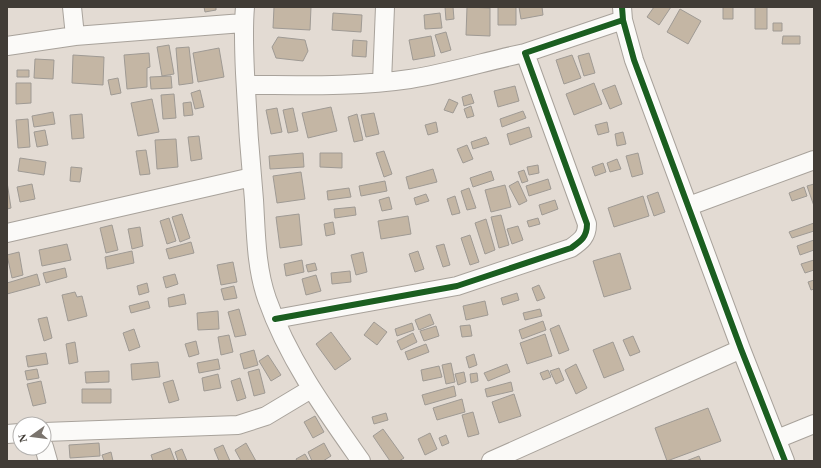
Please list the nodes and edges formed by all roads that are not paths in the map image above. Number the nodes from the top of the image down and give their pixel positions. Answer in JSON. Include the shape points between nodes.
{"nodes":[{"id":1,"x":72,"y":7,"type":"edge"},
{"id":2,"x":385,"y":7,"type":"edge"},
{"id":3,"x":623,"y":14,"type":"edge"},
{"id":4,"x":244,"y":15,"type":"edge"},
{"id":5,"x":75,"y":36,"type":"junction"},
{"id":6,"x":7,"y":46,"type":"edge"},
{"id":7,"x":526,"y":52,"type":"junction"},
{"id":8,"x":382,"y":82,"type":"junction"},
{"id":9,"x":246,"y":85,"type":"junction"},
{"id":10,"x":814,"y":160,"type":"edge"},
{"id":11,"x":252,"y":177,"type":"junction"},
{"id":12,"x":689,"y":206,"type":"junction"},
{"id":13,"x":7,"y":233,"type":"edge"},
{"id":14,"x":275,"y":319,"type":"junction"},
{"id":15,"x":741,"y":348,"type":"junction"},
{"id":16,"x":311,"y":389,"type":"junction"},
{"id":17,"x":814,"y":424,"type":"edge"},
{"id":18,"x":52,"y":432,"type":"edge"},
{"id":19,"x":777,"y":439,"type":"junction"},
{"id":20,"x":361,"y":461,"type":"edge"},
{"id":21,"x":491,"y":461,"type":"edge"},
{"id":22,"x":785,"y":461,"type":"edge"}],
"edges":[{"from":1,"to":5,"type":"street"},
{"from":2,"to":8,"type":"street"},
{"from":3,"to":7,"type":"street"},
{"from":3,"to":12,"type":"street","via":[[634,60]]},
{"from":4,"to":5,"type":"street"},
{"from":4,"to":9,"type":"street"},
{"from":5,"to":6,"type":"street"},
{"from":7,"to":8,"type":"street","via":[[411,79]]},
{"from":7,"to":14,"type":"street","via":[[587,224],[587,233],[582,240],[571,248],[457,286]]},
{"from":8,"to":9,"type":"street","via":[[345,85]]},
{"from":9,"to":11,"type":"street"},
{"from":10,"to":12,"type":"street"},
{"from":11,"to":13,"type":"street"},
{"from":11,"to":14,"type":"street","via":[[259,266],[266,298]]},
{"from":12,"to":15,"type":"street"},
{"from":14,"to":16,"type":"street"},
{"from":15,"to":19,"type":"street"},
{"from":15,"to":21,"type":"street"},
{"from":16,"to":18,"type":"street","via":[[266,416],[238,425]]},
{"from":16,"to":20,"type":"street"},
{"from":17,"to":19,"type":"street"},
{"from":19,"to":22,"type":"street"}]}
